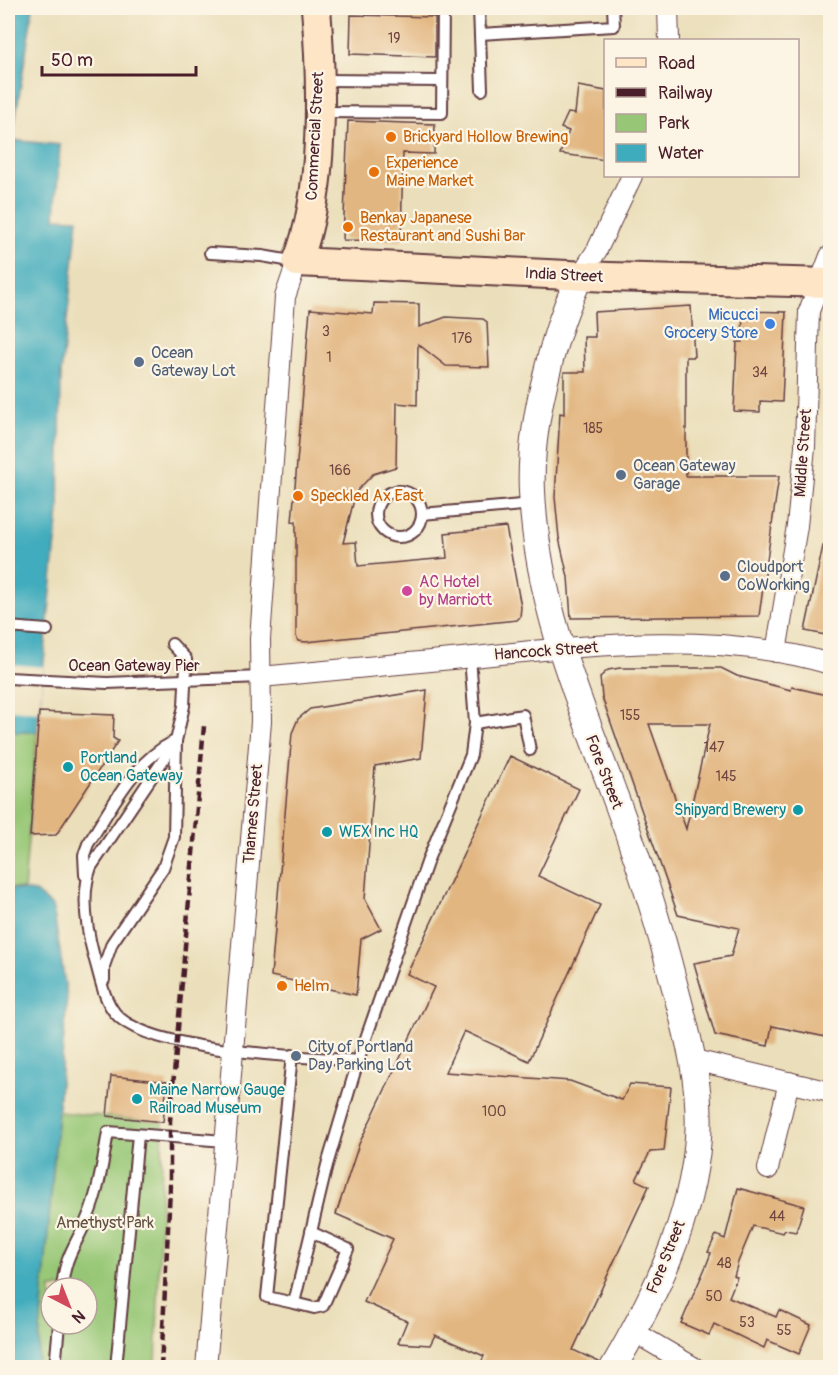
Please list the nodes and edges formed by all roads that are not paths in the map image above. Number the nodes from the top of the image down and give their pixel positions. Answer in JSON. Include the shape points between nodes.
{"nodes":[{"id":1,"x":316,"y":8,"type":"edge"},
{"id":2,"x":443,"y":8,"type":"edge"},
{"id":3,"x":479,"y":8,"type":"edge"},
{"id":4,"x":613,"y":8,"type":"edge"},
{"id":5,"x":668,"y":8,"type":"edge"},
{"id":6,"x":480,"y":34,"type":"junction"},
{"id":7,"x":669,"y":39,"type":"edge"},
{"id":8,"x":319,"y":80,"type":"junction"},
{"id":9,"x":442,"y":81,"type":"junction"},
{"id":10,"x":482,"y":90,"type":"dead end"},
{"id":11,"x":318,"y":112,"type":"junction"},
{"id":12,"x":632,"y":177,"type":"edge"},
{"id":13,"x":210,"y":253,"type":"dead end"},
{"id":14,"x":297,"y":262,"type":"junction"},
{"id":15,"x":827,"y":274,"type":"edge"},
{"id":16,"x":581,"y":275,"type":"junction"},
{"id":17,"x":533,"y":504,"type":"junction"},
{"id":18,"x":422,"y":514,"type":"junction"},
{"id":19,"x":8,"y":627,"type":"edge"},
{"id":20,"x":47,"y":630,"type":"dead end"},
{"id":21,"x":172,"y":644,"type":"dead end"},
{"id":22,"x":560,"y":649,"type":"junction"},
{"id":23,"x":776,"y":652,"type":"junction"},
{"id":24,"x":470,"y":657,"type":"junction"},
{"id":25,"x":831,"y":664,"type":"edge"},
{"id":26,"x":261,"y":677,"type":"junction"},
{"id":27,"x":8,"y":678,"type":"edge"},
{"id":28,"x":186,"y":681,"type":"junction"},
{"id":29,"x":475,"y":723,"type":"junction"},
{"id":30,"x":176,"y":741,"type":"junction"},
{"id":31,"x":530,"y":750,"type":"dead end"},
{"id":32,"x":86,"y":886,"type":"junction"},
{"id":33,"x":106,"y":998,"type":"junction"},
{"id":34,"x":233,"y":1050,"type":"junction"},
{"id":35,"x":292,"y":1054,"type":"junction"},
{"id":36,"x":694,"y":1060,"type":"junction"},
{"id":37,"x":358,"y":1061,"type":"junction"},
{"id":38,"x":789,"y":1082,"type":"junction"},
{"id":39,"x":831,"y":1092,"type":"edge"},
{"id":40,"x":138,"y":1135,"type":"junction"},
{"id":41,"x":225,"y":1141,"type":"junction"},
{"id":42,"x":768,"y":1169,"type":"dead end"},
{"id":43,"x":311,"y":1232,"type":"junction"},
{"id":44,"x":64,"y":1276,"type":"edge"},
{"id":45,"x":294,"y":1303,"type":"junction"},
{"id":46,"x":634,"y":1332,"type":"junction"},
{"id":47,"x":58,"y":1336,"type":"edge"},
{"id":48,"x":55,"y":1368,"type":"edge"},
{"id":49,"x":116,"y":1368,"type":"edge"},
{"id":50,"x":206,"y":1368,"type":"edge"},
{"id":51,"x":612,"y":1368,"type":"edge"},
{"id":52,"x":695,"y":1368,"type":"edge"}],
"edges":[{"from":1,"to":8,"type":"main road","name":"Commercial Street"},
{"from":2,"to":9,"type":"lane"},
{"from":3,"to":6,"type":"lane"},
{"from":4,"to":6,"type":"lane","via":[[614,26]]},
{"from":5,"to":7,"type":"street"},
{"from":6,"to":10,"type":"lane"},
{"from":8,"to":9,"type":"lane"},
{"from":8,"to":11,"type":"main road","name":"Commercial Street"},
{"from":9,"to":11,"type":"lane","via":[[442,113]]},
{"from":11,"to":14,"type":"main road","name":"Commercial Street","via":[[313,202]]},
{"from":12,"to":16,"type":"street","name":"Fore Street"},
{"from":13,"to":14,"type":"lane"},
{"from":14,"to":16,"type":"main road","name":"India Street"},
{"from":14,"to":26,"type":"street","name":"Thames Street","via":[[285,297],[261,624]]},
{"from":15,"to":16,"type":"main road","name":"India Street"},
{"from":15,"to":23,"type":"street","name":"Middle Street","via":[[809,311],[805,447],[797,526]]},
{"from":16,"to":17,"type":"street","name":"Fore Street","via":[[568,300],[535,425]]},
{"from":17,"to":18,"type":"lane"},
{"from":17,"to":22,"type":"street","name":"Fore Street"},
{"from":18,"to":18,"type":"lane","via":[[417,499],[403,491],[388,494],[375,513],[379,527],[398,538],[418,528]]},
{"from":19,"to":20,"type":"lane"},
{"from":21,"to":28,"type":"lane","via":[[186,659]]},
{"from":22,"to":23,"type":"street","name":"Hancock Street","via":[[702,643]]},
{"from":22,"to":24,"type":"street","name":"Hancock Street"},
{"from":22,"to":36,"type":"street","name":"Fore Street","via":[[664,945]]},
{"from":23,"to":25,"type":"street","name":"Hancock Street"},
{"from":24,"to":26,"type":"street","name":"Hancock Street"},
{"from":24,"to":29,"type":"lane"},
{"from":26,"to":28,"type":"lane","name":"Ocean Gateway Pier"},
{"from":26,"to":34,"type":"street","name":"Thames Street","via":[[261,722]]},
{"from":27,"to":28,"type":"lane","name":"Ocean Gateway Pier","via":[[107,683]]},
{"from":28,"to":30,"type":"lane"},
{"from":29,"to":31,"type":"lane","via":[[523,715]]},
{"from":29,"to":37,"type":"lane","via":[[471,754],[429,857]]},
{"from":30,"to":32,"type":"lane","via":[[90,867]]},
{"from":30,"to":32,"type":"lane","via":[[146,760],[88,844],[84,855]]},
{"from":30,"to":33,"type":"lane","via":[[174,837],[157,878],[107,954]]},
{"from":32,"to":33,"type":"lane","via":[[90,944]]},
{"from":33,"to":34,"type":"lane","via":[[120,1018],[146,1032]]},
{"from":34,"to":35,"type":"lane"},
{"from":34,"to":41,"type":"street","name":"Thames Street"},
{"from":35,"to":37,"type":"lane"},
{"from":35,"to":45,"type":"lane","via":[[267,1297]]},
{"from":36,"to":38,"type":"street"},
{"from":36,"to":46,"type":"street","name":"Fore Street","via":[[698,1113],[694,1175],[672,1246]]},
{"from":37,"to":43,"type":"lane"},
{"from":38,"to":39,"type":"street"},
{"from":38,"to":42,"type":"street"},
{"from":40,"to":41,"type":"lane"},
{"from":40,"to":44,"type":"lane","via":[[108,1132],[97,1190],[66,1258]]},
{"from":40,"to":49,"type":"lane"},
{"from":41,"to":50,"type":"street","name":"Thames Street"},
{"from":43,"to":45,"type":"lane"},
{"from":43,"to":45,"type":"lane","via":[[348,1249],[323,1306]]},
{"from":46,"to":51,"type":"street","name":"Fore Street"},
{"from":46,"to":52,"type":"street"},
{"from":47,"to":48,"type":"lane"}]}
